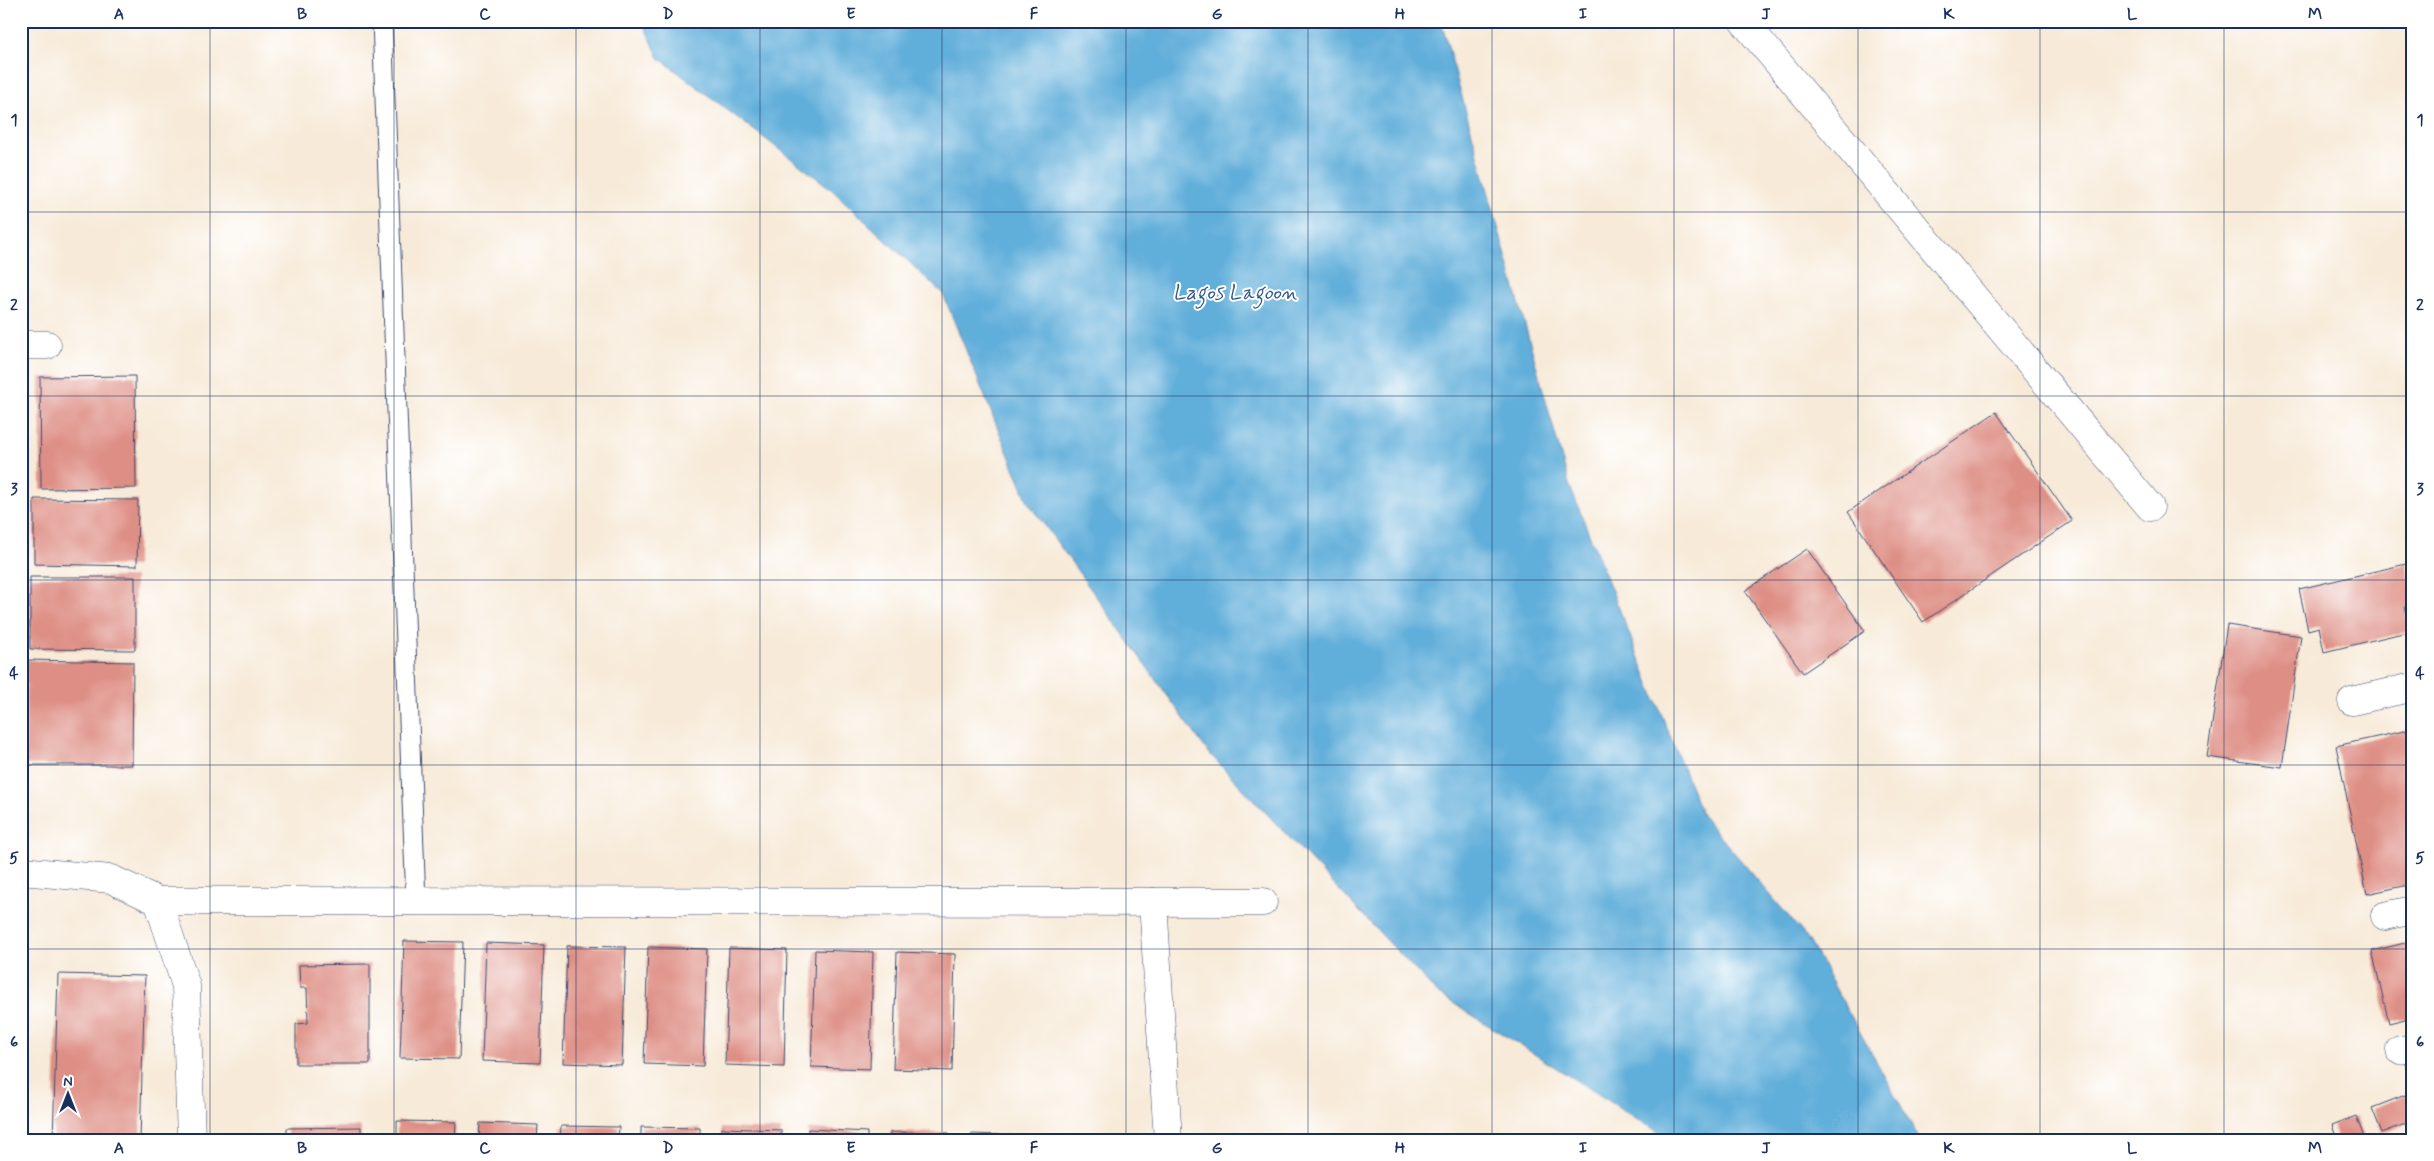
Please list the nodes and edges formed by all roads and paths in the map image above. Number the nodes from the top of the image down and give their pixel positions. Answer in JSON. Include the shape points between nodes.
{"nodes":[{"id":1,"x":382,"y":21,"type":"edge"},
{"id":2,"x":1743,"y":21,"type":"edge"},
{"id":3,"x":2150,"y":507,"type":"dead end"},
{"id":4,"x":2413,"y":687,"type":"edge"},
{"id":5,"x":2352,"y":701,"type":"dead end"},
{"id":6,"x":21,"y":871,"type":"edge"},
{"id":7,"x":158,"y":901,"type":"junction"},
{"id":8,"x":416,"y":902,"type":"junction"},
{"id":9,"x":1153,"y":902,"type":"junction"},
{"id":10,"x":1263,"y":902,"type":"dead end"},
{"id":11,"x":2413,"y":910,"type":"edge"},
{"id":12,"x":2385,"y":916,"type":"dead end"},
{"id":13,"x":191,"y":1140,"type":"edge"},
{"id":14,"x":1168,"y":1140,"type":"edge"}],
"edges":[{"from":1,"to":8,"type":"lane"},
{"from":2,"to":3,"type":"street"},
{"from":4,"to":5,"type":"street"},
{"from":6,"to":7,"type":"street","via":[[111,879]]},
{"from":7,"to":8,"type":"street"},
{"from":7,"to":13,"type":"street","via":[[186,986]]},
{"from":8,"to":9,"type":"street"},
{"from":9,"to":10,"type":"street"},
{"from":9,"to":14,"type":"street"},
{"from":11,"to":12,"type":"street"}]}
